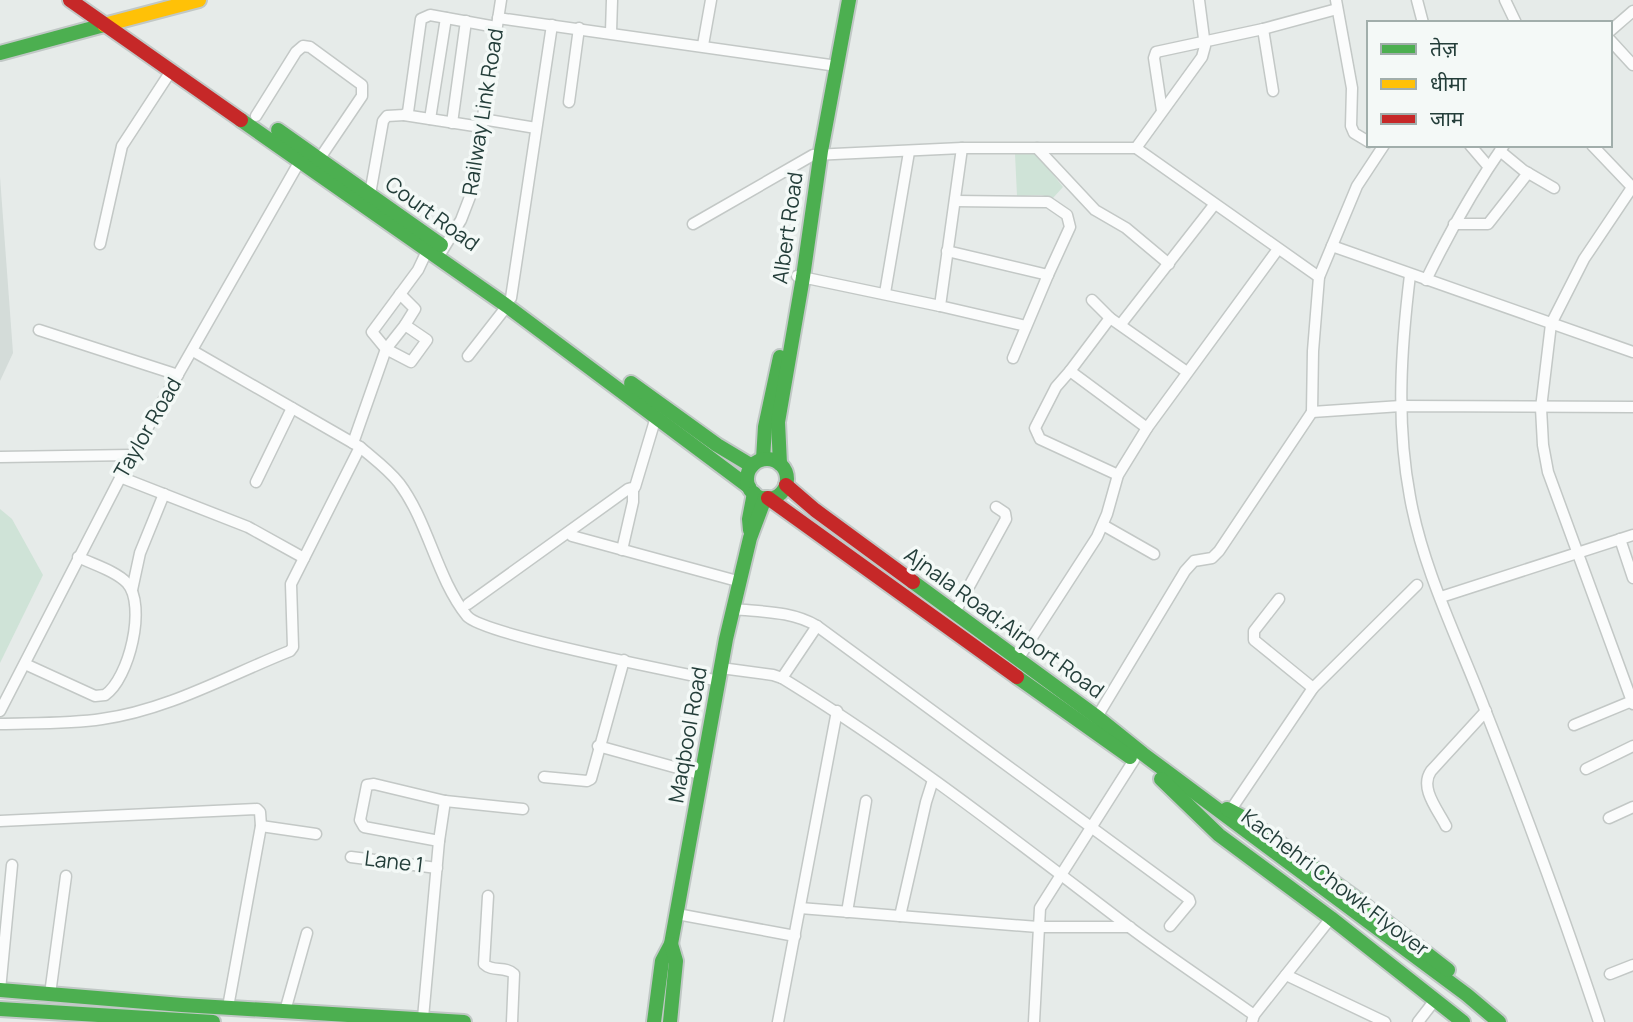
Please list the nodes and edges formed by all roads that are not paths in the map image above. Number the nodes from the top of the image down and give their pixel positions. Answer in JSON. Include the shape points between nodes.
{"nodes":[{"id":1,"x":69,"y":0,"type":"edge"},
{"id":2,"x":85,"y":0,"type":"edge"},
{"id":3,"x":199,"y":0,"type":"edge"},
{"id":4,"x":501,"y":0,"type":"edge"},
{"id":5,"x":612,"y":0,"type":"edge"},
{"id":6,"x":711,"y":0,"type":"edge"},
{"id":7,"x":841,"y":0,"type":"edge"},
{"id":8,"x":849,"y":0,"type":"edge"},
{"id":9,"x":1199,"y":0,"type":"edge"},
{"id":10,"x":1417,"y":0,"type":"edge"},
{"id":11,"x":1505,"y":0,"type":"edge"},
{"id":12,"x":1336,"y":5,"type":"edge"},
{"id":13,"x":1633,"y":11,"type":"edge"},
{"id":14,"x":446,"y":18,"type":"junction"},
{"id":15,"x":466,"y":21,"type":"junction"},
{"id":16,"x":1422,"y":21,"type":"edge"},
{"id":17,"x":1515,"y":21,"type":"edge"},
{"id":18,"x":497,"y":22,"type":"junction"},
{"id":19,"x":111,"y":23,"type":"junction"},
{"id":20,"x":552,"y":25,"type":"junction"},
{"id":21,"x":1612,"y":28,"type":"edge"},
{"id":22,"x":579,"y":29,"type":"junction"},
{"id":23,"x":1263,"y":29,"type":"junction"},
{"id":24,"x":611,"y":32,"type":"junction"},
{"id":25,"x":1205,"y":41,"type":"junction"},
{"id":26,"x":1612,"y":42,"type":"edge"},
{"id":27,"x":703,"y":46,"type":"junction"},
{"id":28,"x":0,"y":53,"type":"edge"},
{"id":29,"x":830,"y":65,"type":"junction"},
{"id":30,"x":1633,"y":65,"type":"edge"},
{"id":31,"x":171,"y":71,"type":"junction"},
{"id":32,"x":1273,"y":91,"type":"dead end"},
{"id":33,"x":569,"y":102,"type":"dead end"},
{"id":34,"x":1162,"y":111,"type":"junction"},
{"id":35,"x":404,"y":115,"type":"junction"},
{"id":36,"x":256,"y":116,"type":"junction"},
{"id":37,"x":430,"y":119,"type":"junction"},
{"id":38,"x":453,"y":123,"type":"junction"},
{"id":39,"x":482,"y":123,"type":"junction"},
{"id":40,"x":536,"y":128,"type":"junction"},
{"id":41,"x":1367,"y":141,"type":"edge"},
{"id":42,"x":1380,"y":147,"type":"edge"},
{"id":43,"x":1472,"y":147,"type":"edge"},
{"id":44,"x":1594,"y":147,"type":"edge"},
{"id":45,"x":961,"y":148,"type":"junction"},
{"id":46,"x":1037,"y":148,"type":"junction"},
{"id":47,"x":1136,"y":148,"type":"junction"},
{"id":48,"x":1502,"y":148,"type":"edge"},
{"id":49,"x":909,"y":152,"type":"junction"},
{"id":50,"x":816,"y":155,"type":"junction"},
{"id":51,"x":309,"y":156,"type":"junction"},
{"id":52,"x":1488,"y":166,"type":"junction"},
{"id":53,"x":1528,"y":173,"type":"junction"},
{"id":54,"x":1632,"y":187,"type":"edge"},
{"id":55,"x":1554,"y":188,"type":"dead end"},
{"id":56,"x":370,"y":194,"type":"junction"},
{"id":57,"x":955,"y":201,"type":"junction"},
{"id":58,"x":1214,"y":205,"type":"junction"},
{"id":59,"x":693,"y":224,"type":"dead end"},
{"id":60,"x":1454,"y":224,"type":"junction"},
{"id":61,"x":100,"y":244,"type":"dead end"},
{"id":62,"x":1332,"y":246,"type":"junction"},
{"id":63,"x":1278,"y":249,"type":"junction"},
{"id":64,"x":947,"y":251,"type":"junction"},
{"id":65,"x":437,"y":252,"type":"junction"},
{"id":66,"x":1169,"y":264,"type":"junction"},
{"id":67,"x":1048,"y":275,"type":"junction"},
{"id":68,"x":1410,"y":275,"type":"junction"},
{"id":69,"x":800,"y":276,"type":"junction"},
{"id":70,"x":1319,"y":277,"type":"junction"},
{"id":71,"x":1426,"y":280,"type":"junction"},
{"id":72,"x":884,"y":293,"type":"junction"},
{"id":73,"x":400,"y":294,"type":"junction"},
{"id":74,"x":1092,"y":300,"type":"dead end"},
{"id":75,"x":509,"y":302,"type":"junction"},
{"id":76,"x":940,"y":306,"type":"junction"},
{"id":77,"x":1111,"y":317,"type":"junction"},
{"id":78,"x":1121,"y":324,"type":"junction"},
{"id":79,"x":1552,"y":324,"type":"junction"},
{"id":80,"x":405,"y":325,"type":"junction"},
{"id":81,"x":1027,"y":326,"type":"junction"},
{"id":82,"x":39,"y":330,"type":"dead end"},
{"id":83,"x":386,"y":349,"type":"junction"},
{"id":84,"x":192,"y":351,"type":"junction"},
{"id":85,"x":1633,"y":352,"type":"edge"},
{"id":86,"x":468,"y":356,"type":"dead end"},
{"id":87,"x":1013,"y":358,"type":"dead end"},
{"id":88,"x":1070,"y":371,"type":"junction"},
{"id":89,"x":1187,"y":372,"type":"junction"},
{"id":90,"x":178,"y":375,"type":"junction"},
{"id":91,"x":1401,"y":406,"type":"junction"},
{"id":92,"x":1633,"y":407,"type":"edge"},
{"id":93,"x":292,"y":408,"type":"junction"},
{"id":94,"x":1541,"y":408,"type":"junction"},
{"id":95,"x":1312,"y":412,"type":"junction"},
{"id":96,"x":656,"y":417,"type":"junction"},
{"id":97,"x":1147,"y":428,"type":"junction"},
{"id":98,"x":356,"y":445,"type":"junction"},
{"id":99,"x":132,"y":455,"type":"junction"},
{"id":100,"x":0,"y":457,"type":"edge"},
{"id":101,"x":758,"y":462,"type":"junction"},
{"id":102,"x":780,"y":464,"type":"junction"},
{"id":103,"x":1118,"y":475,"type":"junction"},
{"id":104,"x":120,"y":477,"type":"junction"},
{"id":105,"x":257,"y":482,"type":"dead end"},
{"id":106,"x":786,"y":485,"type":"junction"},
{"id":107,"x":633,"y":489,"type":"junction"},
{"id":108,"x":164,"y":494,"type":"junction"},
{"id":109,"x":759,"y":494,"type":"junction"},
{"id":110,"x":996,"y":507,"type":"dead end"},
{"id":111,"x":1103,"y":525,"type":"junction"},
{"id":112,"x":1633,"y":535,"type":"edge"},
{"id":113,"x":572,"y":536,"type":"dead end"},
{"id":114,"x":1620,"y":539,"type":"junction"},
{"id":115,"x":622,"y":550,"type":"junction"},
{"id":116,"x":1578,"y":553,"type":"junction"},
{"id":117,"x":1154,"y":554,"type":"dead end"},
{"id":118,"x":78,"y":556,"type":"junction"},
{"id":119,"x":304,"y":558,"type":"junction"},
{"id":120,"x":1633,"y":578,"type":"edge"},
{"id":121,"x":741,"y":582,"type":"junction"},
{"id":122,"x":1418,"y":585,"type":"dead end"},
{"id":123,"x":132,"y":590,"type":"junction"},
{"id":124,"x":1441,"y":597,"type":"junction"},
{"id":125,"x":1279,"y":599,"type":"dead end"},
{"id":126,"x":468,"y":604,"type":"dead end"},
{"id":127,"x":734,"y":609,"type":"junction"},
{"id":128,"x":955,"y":612,"type":"junction"},
{"id":129,"x":817,"y":626,"type":"junction"},
{"id":130,"x":1018,"y":659,"type":"junction"},
{"id":131,"x":624,"y":660,"type":"junction"},
{"id":132,"x":24,"y":664,"type":"junction"},
{"id":133,"x":720,"y":674,"type":"junction"},
{"id":134,"x":782,"y":678,"type":"junction"},
{"id":135,"x":1314,"y":688,"type":"junction"},
{"id":136,"x":1633,"y":703,"type":"edge"},
{"id":137,"x":1486,"y":710,"type":"junction"},
{"id":138,"x":0,"y":711,"type":"edge"},
{"id":139,"x":837,"y":711,"type":"junction"},
{"id":140,"x":1097,"y":717,"type":"junction"},
{"id":141,"x":0,"y":724,"type":"edge"},
{"id":142,"x":1574,"y":725,"type":"dead end"},
{"id":143,"x":598,"y":746,"type":"junction"},
{"id":144,"x":1633,"y":746,"type":"edge"},
{"id":145,"x":1134,"y":760,"type":"junction"},
{"id":146,"x":1586,"y":769,"type":"dead end"},
{"id":147,"x":703,"y":775,"type":"junction"},
{"id":148,"x":544,"y":777,"type":"dead end"},
{"id":149,"x":1161,"y":779,"type":"junction"},
{"id":150,"x":933,"y":780,"type":"junction"},
{"id":151,"x":1198,"y":794,"type":"joint"},
{"id":152,"x":866,"y":800,"type":"dead end"},
{"id":153,"x":445,"y":801,"type":"junction"},
{"id":154,"x":1633,"y":807,"type":"edge"},
{"id":155,"x":523,"y":809,"type":"dead end"},
{"id":156,"x":1223,"y":815,"type":"junction"},
{"id":157,"x":1609,"y":818,"type":"dead end"},
{"id":158,"x":0,"y":821,"type":"edge"},
{"id":159,"x":261,"y":825,"type":"junction"},
{"id":160,"x":1446,"y":826,"type":"dead end"},
{"id":161,"x":1091,"y":827,"type":"junction"},
{"id":162,"x":316,"y":834,"type":"dead end"},
{"id":163,"x":439,"y":841,"type":"junction"},
{"id":164,"x":351,"y":857,"type":"dead end"},
{"id":165,"x":12,"y":865,"type":"dead end"},
{"id":166,"x":437,"y":868,"type":"junction"},
{"id":167,"x":1060,"y":873,"type":"junction"},
{"id":168,"x":66,"y":876,"type":"dead end"},
{"id":169,"x":488,"y":896,"type":"dead end"},
{"id":170,"x":800,"y":908,"type":"junction"},
{"id":171,"x":848,"y":912,"type":"junction"},
{"id":172,"x":677,"y":914,"type":"junction"},
{"id":173,"x":900,"y":916,"type":"junction"},
{"id":174,"x":1331,"y":918,"type":"junction"},
{"id":175,"x":1038,"y":926,"type":"junction"},
{"id":176,"x":1170,"y":926,"type":"dead end"},
{"id":177,"x":1131,"y":928,"type":"junction"},
{"id":178,"x":307,"y":933,"type":"dead end"},
{"id":179,"x":795,"y":936,"type":"junction"},
{"id":180,"x":671,"y":944,"type":"junction"},
{"id":181,"x":1633,"y":965,"type":"edge"},
{"id":182,"x":1611,"y":974,"type":"dead end"},
{"id":183,"x":1286,"y":975,"type":"junction"},
{"id":184,"x":0,"y":990,"type":"edge"},
{"id":185,"x":50,"y":994,"type":"junction"},
{"id":186,"x":1435,"y":1000,"type":"junction"},
{"id":187,"x":228,"y":1007,"type":"junction"},
{"id":188,"x":0,"y":1009,"type":"edge"},
{"id":189,"x":285,"y":1011,"type":"junction"},
{"id":190,"x":89,"y":1018,"type":"edge"},
{"id":191,"x":423,"y":1018,"type":"junction"},
{"id":192,"x":1253,"y":1018,"type":"edge"},
{"id":193,"x":213,"y":1022,"type":"edge"},
{"id":194,"x":464,"y":1022,"type":"edge"},
{"id":195,"x":512,"y":1022,"type":"edge"},
{"id":196,"x":654,"y":1022,"type":"edge"},
{"id":197,"x":670,"y":1022,"type":"edge"},
{"id":198,"x":778,"y":1022,"type":"edge"},
{"id":199,"x":1034,"y":1022,"type":"edge"},
{"id":200,"x":1385,"y":1022,"type":"edge"},
{"id":201,"x":1418,"y":1022,"type":"edge"},
{"id":202,"x":1463,"y":1022,"type":"edge"},
{"id":203,"x":1483,"y":1022,"type":"edge"},
{"id":204,"x":1499,"y":1022,"type":"edge"},
{"id":205,"x":1511,"y":1022,"type":"edge"},
{"id":206,"x":1599,"y":1022,"type":"edge"}],
"edges":[{"from":1,"to":19,"type":"main road"},
{"from":2,"to":19,"type":"main road","name":"Court Road"},
{"from":3,"to":19,"type":"main road"},
{"from":4,"to":18,"type":"street","name":"Railway Link Road"},
{"from":5,"to":24,"type":"street"},
{"from":6,"to":27,"type":"street"},
{"from":7,"to":29,"type":"main road","name":"Albert Road"},
{"from":8,"to":50,"type":"main road","name":"Albert Road"},
{"from":9,"to":25,"type":"street"},
{"from":10,"to":16,"type":"street"},
{"from":11,"to":17,"type":"street"},
{"from":12,"to":23,"type":"street"},
{"from":12,"to":41,"type":"street","via":[[1352,88],[1351,127]]},
{"from":13,"to":21,"type":"street"},
{"from":14,"to":15,"type":"street"},
{"from":14,"to":35,"type":"street","via":[[430,15],[421,19]]},
{"from":14,"to":37,"type":"street"},
{"from":15,"to":18,"type":"street"},
{"from":15,"to":38,"type":"street"},
{"from":18,"to":20,"type":"street"},
{"from":18,"to":39,"type":"street","name":"Railway Link Road"},
{"from":19,"to":28,"type":"main road"},
{"from":19,"to":31,"type":"main road","name":"Court Road"},
{"from":19,"to":36,"type":"main road","name":"Court Road"},
{"from":20,"to":22,"type":"street"},
{"from":20,"to":40,"type":"street"},
{"from":22,"to":24,"type":"street"},
{"from":22,"to":33,"type":"street"},
{"from":23,"to":25,"type":"street"},
{"from":23,"to":32,"type":"street"},
{"from":24,"to":27,"type":"street"},
{"from":25,"to":34,"type":"street","via":[[1202,57]]},
{"from":25,"to":34,"type":"street","via":[[1156,52]]},
{"from":26,"to":30,"type":"street"},
{"from":27,"to":29,"type":"street"},
{"from":29,"to":50,"type":"main road","name":"Albert Road"},
{"from":31,"to":51,"type":"main road","name":"Court Road"},
{"from":31,"to":61,"type":"street","via":[[122,146]]},
{"from":34,"to":47,"type":"street"},
{"from":35,"to":37,"type":"street"},
{"from":35,"to":56,"type":"street","via":[[390,115],[383,121]]},
{"from":36,"to":51,"type":"main road","name":"Court Road"},
{"from":36,"to":51,"type":"street","name":"Taylor Road","via":[[300,47],[310,47],[364,88]]},
{"from":37,"to":38,"type":"street"},
{"from":38,"to":39,"type":"street"},
{"from":39,"to":40,"type":"street"},
{"from":39,"to":65,"type":"street","name":"Railway Link Road","via":[[467,208]]},
{"from":40,"to":75,"type":"street"},
{"from":42,"to":62,"type":"street","via":[[1357,186]]},
{"from":43,"to":52,"type":"street"},
{"from":44,"to":54,"type":"street"},
{"from":45,"to":46,"type":"street"},
{"from":45,"to":49,"type":"street"},
{"from":45,"to":57,"type":"street"},
{"from":46,"to":47,"type":"street"},
{"from":46,"to":66,"type":"street","via":[[1099,213]]},
{"from":47,"to":58,"type":"street"},
{"from":48,"to":52,"type":"street"},
{"from":48,"to":53,"type":"street"},
{"from":49,"to":50,"type":"street"},
{"from":49,"to":72,"type":"street"},
{"from":50,"to":59,"type":"street"},
{"from":50,"to":69,"type":"main road","name":"Albert Road"},
{"from":51,"to":56,"type":"main road","name":"Court Road"},
{"from":51,"to":65,"type":"main road","name":"Court Road"},
{"from":51,"to":84,"type":"street","name":"Taylor Road"},
{"from":52,"to":60,"type":"street"},
{"from":53,"to":55,"type":"street"},
{"from":53,"to":60,"type":"street","via":[[1488,224]]},
{"from":54,"to":79,"type":"street","via":[[1584,259]]},
{"from":56,"to":65,"type":"main road","name":"Court Road"},
{"from":57,"to":64,"type":"street"},
{"from":57,"to":67,"type":"street","via":[[1048,202],[1067,215],[1070,227]]},
{"from":58,"to":63,"type":"street"},
{"from":58,"to":66,"type":"street"},
{"from":60,"to":71,"type":"street"},
{"from":62,"to":68,"type":"street"},
{"from":62,"to":70,"type":"street"},
{"from":63,"to":70,"type":"street"},
{"from":63,"to":89,"type":"street"},
{"from":64,"to":67,"type":"street"},
{"from":64,"to":76,"type":"street"},
{"from":65,"to":73,"type":"street","name":"Railway Link Road"},
{"from":65,"to":75,"type":"main road","name":"Court Road"},
{"from":66,"to":78,"type":"street"},
{"from":67,"to":81,"type":"street"},
{"from":68,"to":71,"type":"street"},
{"from":68,"to":91,"type":"street"},
{"from":69,"to":72,"type":"street"},
{"from":69,"to":101,"type":"main road","name":"Albert Road"},
{"from":69,"to":102,"type":"main road","name":"Albert Road","via":[[778,422]]},
{"from":70,"to":95,"type":"street"},
{"from":71,"to":79,"type":"street"},
{"from":72,"to":76,"type":"street"},
{"from":73,"to":80,"type":"street","via":[[415,309]]},
{"from":73,"to":83,"type":"street","name":"Railway Link Road","via":[[372,332]]},
{"from":74,"to":77,"type":"street"},
{"from":75,"to":86,"type":"street"},
{"from":75,"to":96,"type":"main road","name":"Court Road"},
{"from":75,"to":101,"type":"main road","name":"Court Road","via":[[717,445]]},
{"from":76,"to":81,"type":"street"},
{"from":77,"to":78,"type":"street"},
{"from":77,"to":88,"type":"street"},
{"from":78,"to":89,"type":"street"},
{"from":79,"to":85,"type":"street"},
{"from":79,"to":94,"type":"street"},
{"from":80,"to":83,"type":"street"},
{"from":80,"to":83,"type":"street","via":[[427,340],[411,362]]},
{"from":81,"to":87,"type":"street"},
{"from":82,"to":90,"type":"street"},
{"from":83,"to":98,"type":"street"},
{"from":84,"to":90,"type":"street","name":"Taylor Road"},
{"from":84,"to":93,"type":"street"},
{"from":88,"to":97,"type":"street"},
{"from":88,"to":103,"type":"street","via":[[1056,387],[1035,432],[1040,439]]},
{"from":89,"to":97,"type":"street"},
{"from":90,"to":99,"type":"street","name":"Taylor Road"},
{"from":91,"to":94,"type":"street"},
{"from":91,"to":95,"type":"street"},
{"from":91,"to":124,"type":"street","via":[[1409,495]]},
{"from":92,"to":94,"type":"street"},
{"from":93,"to":98,"type":"street"},
{"from":93,"to":105,"type":"street"},
{"from":94,"to":116,"type":"street","via":[[1548,472]]},
{"from":95,"to":140,"type":"street","via":[[1219,551],[1212,558],[1194,561],[1185,572]]},
{"from":96,"to":107,"type":"street"},
{"from":96,"to":109,"type":"main road","name":"Court Road"},
{"from":97,"to":103,"type":"street"},
{"from":98,"to":119,"type":"street"},
{"from":98,"to":131,"type":"street","via":[[385,467],[409,499],[470,619],[489,628]]},
{"from":99,"to":100,"type":"street"},
{"from":99,"to":104,"type":"street","name":"Taylor Road"},
{"from":101,"to":102,"type":"main road","via":[[769,459]]},
{"from":101,"to":109,"type":"main road","via":[[748,472]]},
{"from":102,"to":106,"type":"main road"},
{"from":103,"to":111,"type":"street"},
{"from":104,"to":108,"type":"street"},
{"from":104,"to":118,"type":"street","name":"Taylor Road"},
{"from":106,"to":109,"type":"main road","via":[[776,496]]},
{"from":106,"to":128,"type":"main road","name":"Ajnala Road;Airport Road"},
{"from":107,"to":115,"type":"street"},
{"from":107,"to":126,"type":"street"},
{"from":108,"to":119,"type":"street","via":[[248,527]]},
{"from":108,"to":123,"type":"street","via":[[139,553]]},
{"from":109,"to":121,"type":"main road","name":"Maqbool Road","via":[[758,522]]},
{"from":109,"to":145,"type":"main road","name":"Court Road"},
{"from":110,"to":128,"type":"street","via":[[1006,519]]},
{"from":111,"to":117,"type":"street"},
{"from":111,"to":130,"type":"street"},
{"from":112,"to":114,"type":"street"},
{"from":113,"to":115,"type":"street"},
{"from":114,"to":116,"type":"street"},
{"from":114,"to":120,"type":"street"},
{"from":115,"to":121,"type":"street"},
{"from":116,"to":124,"type":"street"},
{"from":116,"to":136,"type":"street"},
{"from":118,"to":123,"type":"street","via":[[123,579]]},
{"from":118,"to":132,"type":"street","name":"Taylor Road"},
{"from":119,"to":141,"type":"street","via":[[291,584],[290,651],[123,715]]},
{"from":121,"to":127,"type":"main road","name":"Maqbool Road"},
{"from":122,"to":135,"type":"street"},
{"from":123,"to":132,"type":"street","via":[[134,640],[111,691],[95,696]]},
{"from":124,"to":137,"type":"street"},
{"from":125,"to":135,"type":"street","via":[[1254,631],[1254,640]]},
{"from":127,"to":129,"type":"street","via":[[790,615]]},
{"from":127,"to":133,"type":"main road","name":"Maqbool Road"},
{"from":128,"to":130,"type":"main road","name":"Ajnala Road;Airport Road"},
{"from":129,"to":134,"type":"street"},
{"from":129,"to":161,"type":"street"},
{"from":130,"to":140,"type":"main road","name":"Ajnala Road;Airport Road"},
{"from":131,"to":133,"type":"street"},
{"from":131,"to":143,"type":"street"},
{"from":132,"to":138,"type":"street","name":"Taylor Road"},
{"from":133,"to":134,"type":"street"},
{"from":133,"to":147,"type":"main road","name":"Maqbool Road"},
{"from":134,"to":139,"type":"street"},
{"from":135,"to":156,"type":"street"},
{"from":136,"to":142,"type":"street"},
{"from":137,"to":160,"type":"street","via":[[1426,780]]},
{"from":137,"to":206,"type":"street"},
{"from":139,"to":150,"type":"street"},
{"from":139,"to":170,"type":"street"},
{"from":140,"to":151,"type":"main road","name":"Ajnala Road;Airport Road"},
{"from":143,"to":147,"type":"street"},
{"from":143,"to":148,"type":"street","via":[[590,781]]},
{"from":144,"to":146,"type":"street"},
{"from":145,"to":149,"type":"main road","name":"Court Road"},
{"from":145,"to":161,"type":"street"},
{"from":147,"to":172,"type":"main road","name":"Maqbool Road"},
{"from":149,"to":156,"type":"main road","name":"Kachehri Chowk Flyover"},
{"from":149,"to":174,"type":"main road","via":[[1219,835]]},
{"from":150,"to":167,"type":"street"},
{"from":150,"to":173,"type":"street"},
{"from":151,"to":156,"type":"main road","name":"Kachehri Chowk Flyover"},
{"from":152,"to":171,"type":"street"},
{"from":153,"to":155,"type":"street"},
{"from":153,"to":163,"type":"street"},
{"from":153,"to":163,"type":"street","via":[[369,784],[360,820],[368,829]]},
{"from":154,"to":157,"type":"street"},
{"from":156,"to":203,"type":"main road","name":"Kachehri Chowk Flyover"},
{"from":156,"to":204,"type":"main road","name":"Kachehri Chowk Flyover"},
{"from":156,"to":205,"type":"main road","via":[[1246,819],[1354,897]]},
{"from":158,"to":159,"type":"street","via":[[253,807],[260,812]]},
{"from":159,"to":162,"type":"street"},
{"from":159,"to":187,"type":"street"},
{"from":161,"to":167,"type":"street"},
{"from":161,"to":176,"type":"street","via":[[1189,899]]},
{"from":163,"to":166,"type":"street"},
{"from":164,"to":166,"type":"street","name":"Lane 1"},
{"from":165,"to":184,"type":"street"},
{"from":166,"to":191,"type":"street"},
{"from":167,"to":175,"type":"street","via":[[1043,901]]},
{"from":167,"to":177,"type":"street"},
{"from":168,"to":185,"type":"street"},
{"from":169,"to":195,"type":"street","via":[[484,964],[514,974]]},
{"from":170,"to":171,"type":"street"},
{"from":170,"to":179,"type":"street"},
{"from":171,"to":173,"type":"street"},
{"from":172,"to":179,"type":"street"},
{"from":172,"to":180,"type":"main road","name":"Maqbool Road"},
{"from":173,"to":175,"type":"street"},
{"from":174,"to":183,"type":"street"},
{"from":174,"to":186,"type":"main road"},
{"from":175,"to":177,"type":"street"},
{"from":175,"to":199,"type":"street"},
{"from":177,"to":192,"type":"street"},
{"from":178,"to":189,"type":"street"},
{"from":179,"to":198,"type":"street"},
{"from":180,"to":196,"type":"main road","name":"Maqbool Road","via":[[662,961]]},
{"from":180,"to":197,"type":"main road","name":"Maqbool Road","via":[[676,961]]},
{"from":181,"to":182,"type":"street"},
{"from":183,"to":192,"type":"street"},
{"from":183,"to":200,"type":"street"},
{"from":184,"to":185,"type":"main road"},
{"from":185,"to":187,"type":"main road"},
{"from":186,"to":201,"type":"street"},
{"from":186,"to":202,"type":"main road"},
{"from":187,"to":189,"type":"main road"},
{"from":188,"to":190,"type":"main road"},
{"from":189,"to":191,"type":"main road"},
{"from":190,"to":193,"type":"main road"},
{"from":191,"to":194,"type":"main road"}]}
